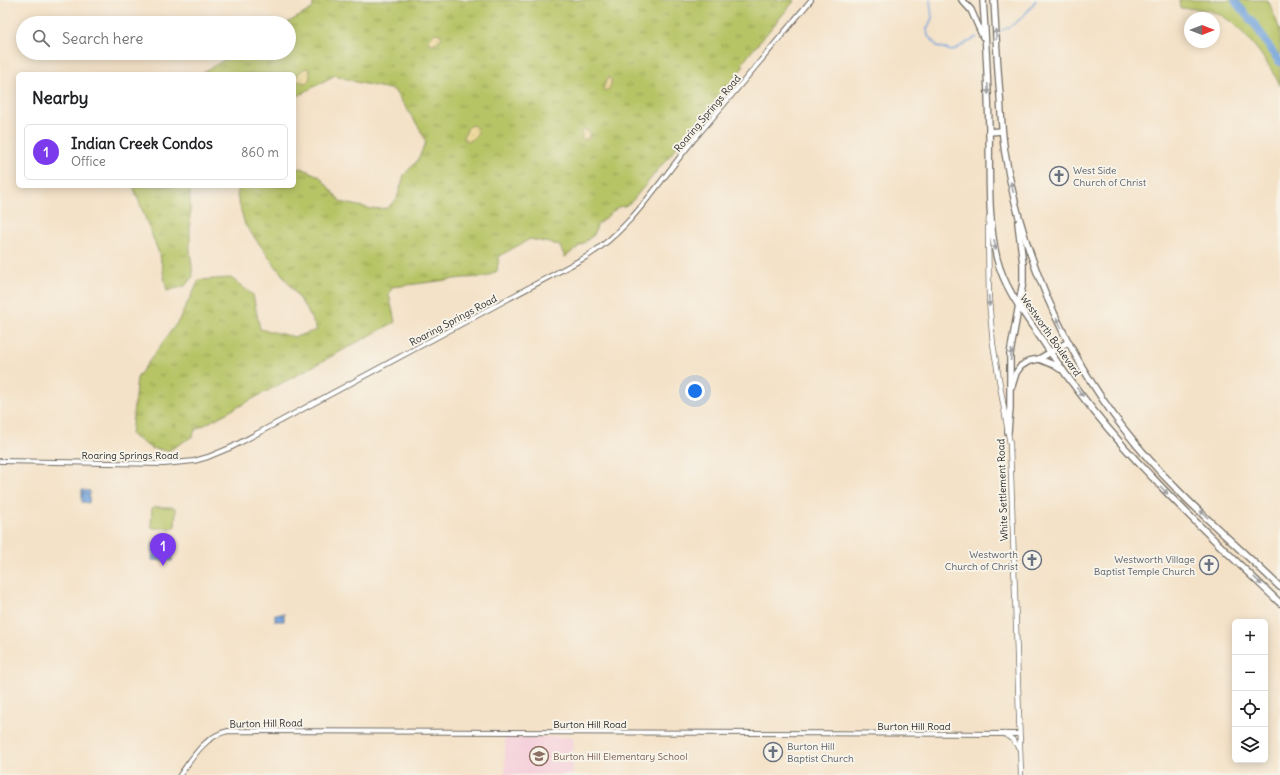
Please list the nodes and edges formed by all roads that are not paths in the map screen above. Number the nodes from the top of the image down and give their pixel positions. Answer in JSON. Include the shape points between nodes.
{"nodes":[{"id":1,"x":811,"y":0,"type":"edge"},
{"id":2,"x":962,"y":0,"type":"edge"},
{"id":3,"x":983,"y":0,"type":"edge"},
{"id":4,"x":994,"y":0,"type":"edge"},
{"id":5,"x":986,"y":43,"type":"junction"},
{"id":6,"x":987,"y":69,"type":"junction"},
{"id":7,"x":998,"y":69,"type":"junction"},
{"id":8,"x":1002,"y":131,"type":"junction"},
{"id":9,"x":989,"y":132,"type":"junction"},
{"id":10,"x":990,"y":206,"type":"junction"},
{"id":11,"x":1018,"y":213,"type":"junction"},
{"id":12,"x":1019,"y":306,"type":"junction"},
{"id":13,"x":1068,"y":342,"type":"junction"},
{"id":14,"x":1051,"y":353,"type":"junction"},
{"id":15,"x":1039,"y":360,"type":"junction"},
{"id":16,"x":1063,"y":371,"type":"junction"},
{"id":17,"x":1010,"y":396,"type":"junction"},
{"id":18,"x":1008,"y":432,"type":"junction"},
{"id":19,"x":0,"y":461,"type":"edge"},
{"id":20,"x":1280,"y":587,"type":"edge"},
{"id":21,"x":1280,"y":603,"type":"edge"},
{"id":22,"x":1005,"y":734,"type":"junction"},
{"id":23,"x":1019,"y":734,"type":"junction"},
{"id":24,"x":1020,"y":749,"type":"junction"},
{"id":25,"x":180,"y":775,"type":"edge"},
{"id":26,"x":1020,"y":775,"type":"edge"}],
"edges":[{"from":1,"to":19,"type":"street","name":"Roaring Springs Road","via":[[626,225],[580,261],[232,447],[208,457],[164,464]]},
{"from":2,"to":5,"type":"main road","via":[[971,10]]},
{"from":3,"to":5,"type":"main road","name":"Westworth Boulevard"},
{"from":7,"to":4,"type":"main road","name":"Westworth Boulevard","one_way":true},
{"from":5,"to":6,"type":"main road","name":"Westworth Boulevard"},
{"from":6,"to":7,"type":"main road"},
{"from":6,"to":9,"type":"main road","name":"Westworth Boulevard","one_way":true},
{"from":7,"to":8,"type":"main road","name":"Westworth Boulevard"},
{"from":8,"to":9,"type":"main road"},
{"from":11,"to":8,"type":"main road","name":"Westworth Boulevard","one_way":true,"via":[[1006,163]]},
{"from":9,"to":10,"type":"main road","name":"Westworth Boulevard"},
{"from":10,"to":12,"type":"main road","name":"Westworth Boulevard","one_way":true,"via":[[998,259],[1007,287]]},
{"from":10,"to":18,"type":"main road","name":"White Settlement Road","one_way":true,"via":[[989,300],[993,344]]},
{"from":11,"to":12,"type":"main road","via":[[1023,270]]},
{"from":13,"to":11,"type":"main road","name":"Westworth Boulevard","one_way":true,"via":[[1037,273]]},
{"from":12,"to":14,"type":"main road","name":"Westworth Boulevard"},
{"from":17,"to":12,"type":"main road","one_way":true,"via":[[1010,354]]},
{"from":13,"to":14,"type":"main road"},
{"from":20,"to":13,"type":"main road","name":"Westworth Boulevard","one_way":true,"via":[[1154,465],[1107,406]]},
{"from":14,"to":15,"type":"main road"},
{"from":14,"to":16,"type":"main road","name":"Westworth Boulevard"},
{"from":15,"to":16,"type":"main road"},
{"from":15,"to":17,"type":"main road","via":[[1029,361],[1021,366],[1016,373]]},
{"from":16,"to":21,"type":"main road","name":"Westworth Boulevard","one_way":true,"via":[[1152,477]]},
{"from":17,"to":18,"type":"main road"},
{"from":18,"to":23,"type":"main road","name":"White Settlement Road"},
{"from":22,"to":23,"type":"street","name":"Burton Hill Road"},
{"from":22,"to":24,"type":"main road"},
{"from":22,"to":25,"type":"street","name":"Burton Hill Road","via":[[228,731],[205,742]]},
{"from":23,"to":24,"type":"main road","name":"White Settlement Road"},
{"from":24,"to":26,"type":"main road","name":"White Settlement Road"}]}
